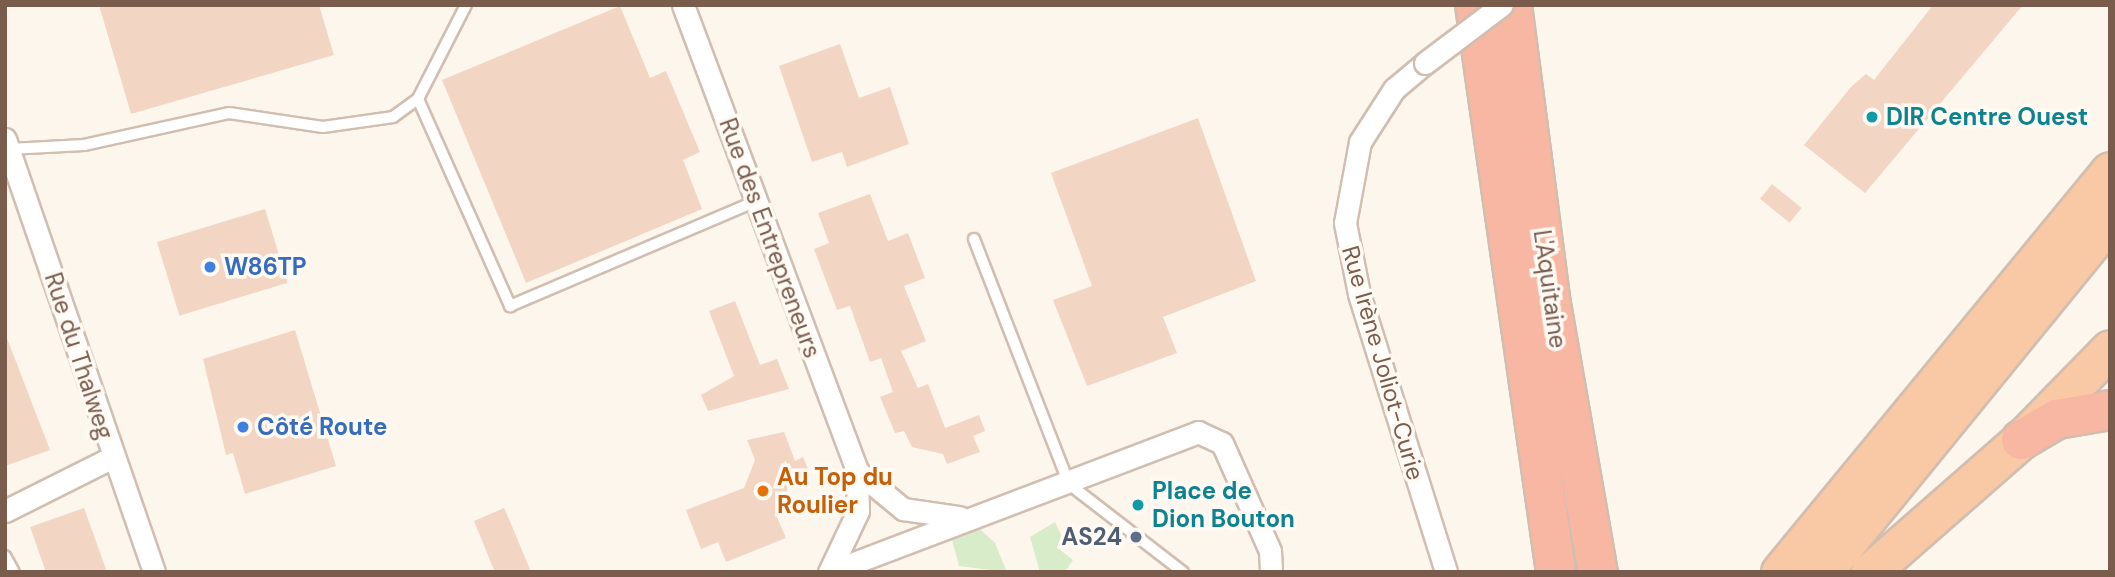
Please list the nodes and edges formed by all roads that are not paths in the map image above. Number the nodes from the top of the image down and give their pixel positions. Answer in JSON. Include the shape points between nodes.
{"nodes":[{"id":1,"x":466,"y":5,"type":"edge"},
{"id":2,"x":683,"y":5,"type":"edge"},
{"id":3,"x":1475,"y":5,"type":"edge"},
{"id":4,"x":1502,"y":5,"type":"edge"},
{"id":5,"x":1512,"y":5,"type":"edge"},
{"id":6,"x":418,"y":99,"type":"junction"},
{"id":7,"x":7,"y":144,"type":"edge"},
{"id":8,"x":2110,"y":171,"type":"edge"},
{"id":9,"x":11,"y":172,"type":"edge"},
{"id":10,"x":756,"y":201,"type":"junction"},
{"id":11,"x":2110,"y":220,"type":"edge"},
{"id":12,"x":974,"y":239,"type":"dead end"},
{"id":13,"x":2110,"y":349,"type":"edge"},
{"id":14,"x":2110,"y":410,"type":"edge"},
{"id":15,"x":2021,"y":440,"type":"junction"},
{"id":16,"x":113,"y":457,"type":"junction"},
{"id":17,"x":857,"y":471,"type":"junction"},
{"id":18,"x":1069,"y":484,"type":"junction"},
{"id":19,"x":5,"y":512,"type":"edge"},
{"id":20,"x":965,"y":517,"type":"junction"},
{"id":21,"x":5,"y":556,"type":"edge"},
{"id":22,"x":1597,"y":564,"type":"edge"},
{"id":23,"x":13,"y":572,"type":"edge"},
{"id":24,"x":154,"y":572,"type":"edge"},
{"id":25,"x":829,"y":572,"type":"edge"},
{"id":26,"x":1183,"y":572,"type":"edge"},
{"id":27,"x":1271,"y":572,"type":"edge"},
{"id":28,"x":1446,"y":572,"type":"edge"},
{"id":29,"x":1556,"y":572,"type":"edge"},
{"id":30,"x":1780,"y":572,"type":"edge"},
{"id":31,"x":1823,"y":572,"type":"edge"},
{"id":32,"x":1870,"y":572,"type":"edge"}],
"edges":[{"from":1,"to":6,"type":"lane"},
{"from":2,"to":10,"type":"street","name":"Rue des Entrepreneurs"},
{"from":3,"to":29,"type":"highway","name":"L'Aquitaine"},
{"from":4,"to":28,"type":"street","name":"Rue Irène Joliot-Curie","bridge":true,"via":[[1394,89],[1360,142],[1345,223],[1359,294]]},
{"from":5,"to":22,"type":"highway","name":"L'Aquitaine","via":[[1557,345]]},
{"from":6,"to":7,"type":"lane","via":[[393,117],[323,128],[229,113],[84,145]]},
{"from":6,"to":10,"type":"lane","via":[[510,306]]},
{"from":7,"to":9,"type":"street","name":"Rue du Thalweg"},
{"from":8,"to":30,"type":"highway"},
{"from":9,"to":16,"type":"street","name":"Rue du Thalweg"},
{"from":10,"to":17,"type":"street","name":"Rue des Entrepreneurs"},
{"from":11,"to":31,"type":"highway"},
{"from":12,"to":18,"type":"lane"},
{"from":13,"to":15,"type":"highway"},
{"from":14,"to":15,"type":"highway","via":[[2057,419]]},
{"from":15,"to":32,"type":"highway"},
{"from":16,"to":19,"type":"street"},
{"from":16,"to":24,"type":"street","name":"Rue du Thalweg"},
{"from":17,"to":20,"type":"street","via":[[902,509]]},
{"from":17,"to":25,"type":"street","via":[[858,511]]},
{"from":18,"to":20,"type":"street","via":[[999,512]]},
{"from":18,"to":26,"type":"lane"},
{"from":18,"to":27,"type":"street","via":[[1198,432],[1213,437],[1222,443],[1270,551]]},
{"from":20,"to":25,"type":"street"},
{"from":21,"to":23,"type":"lane"}]}
